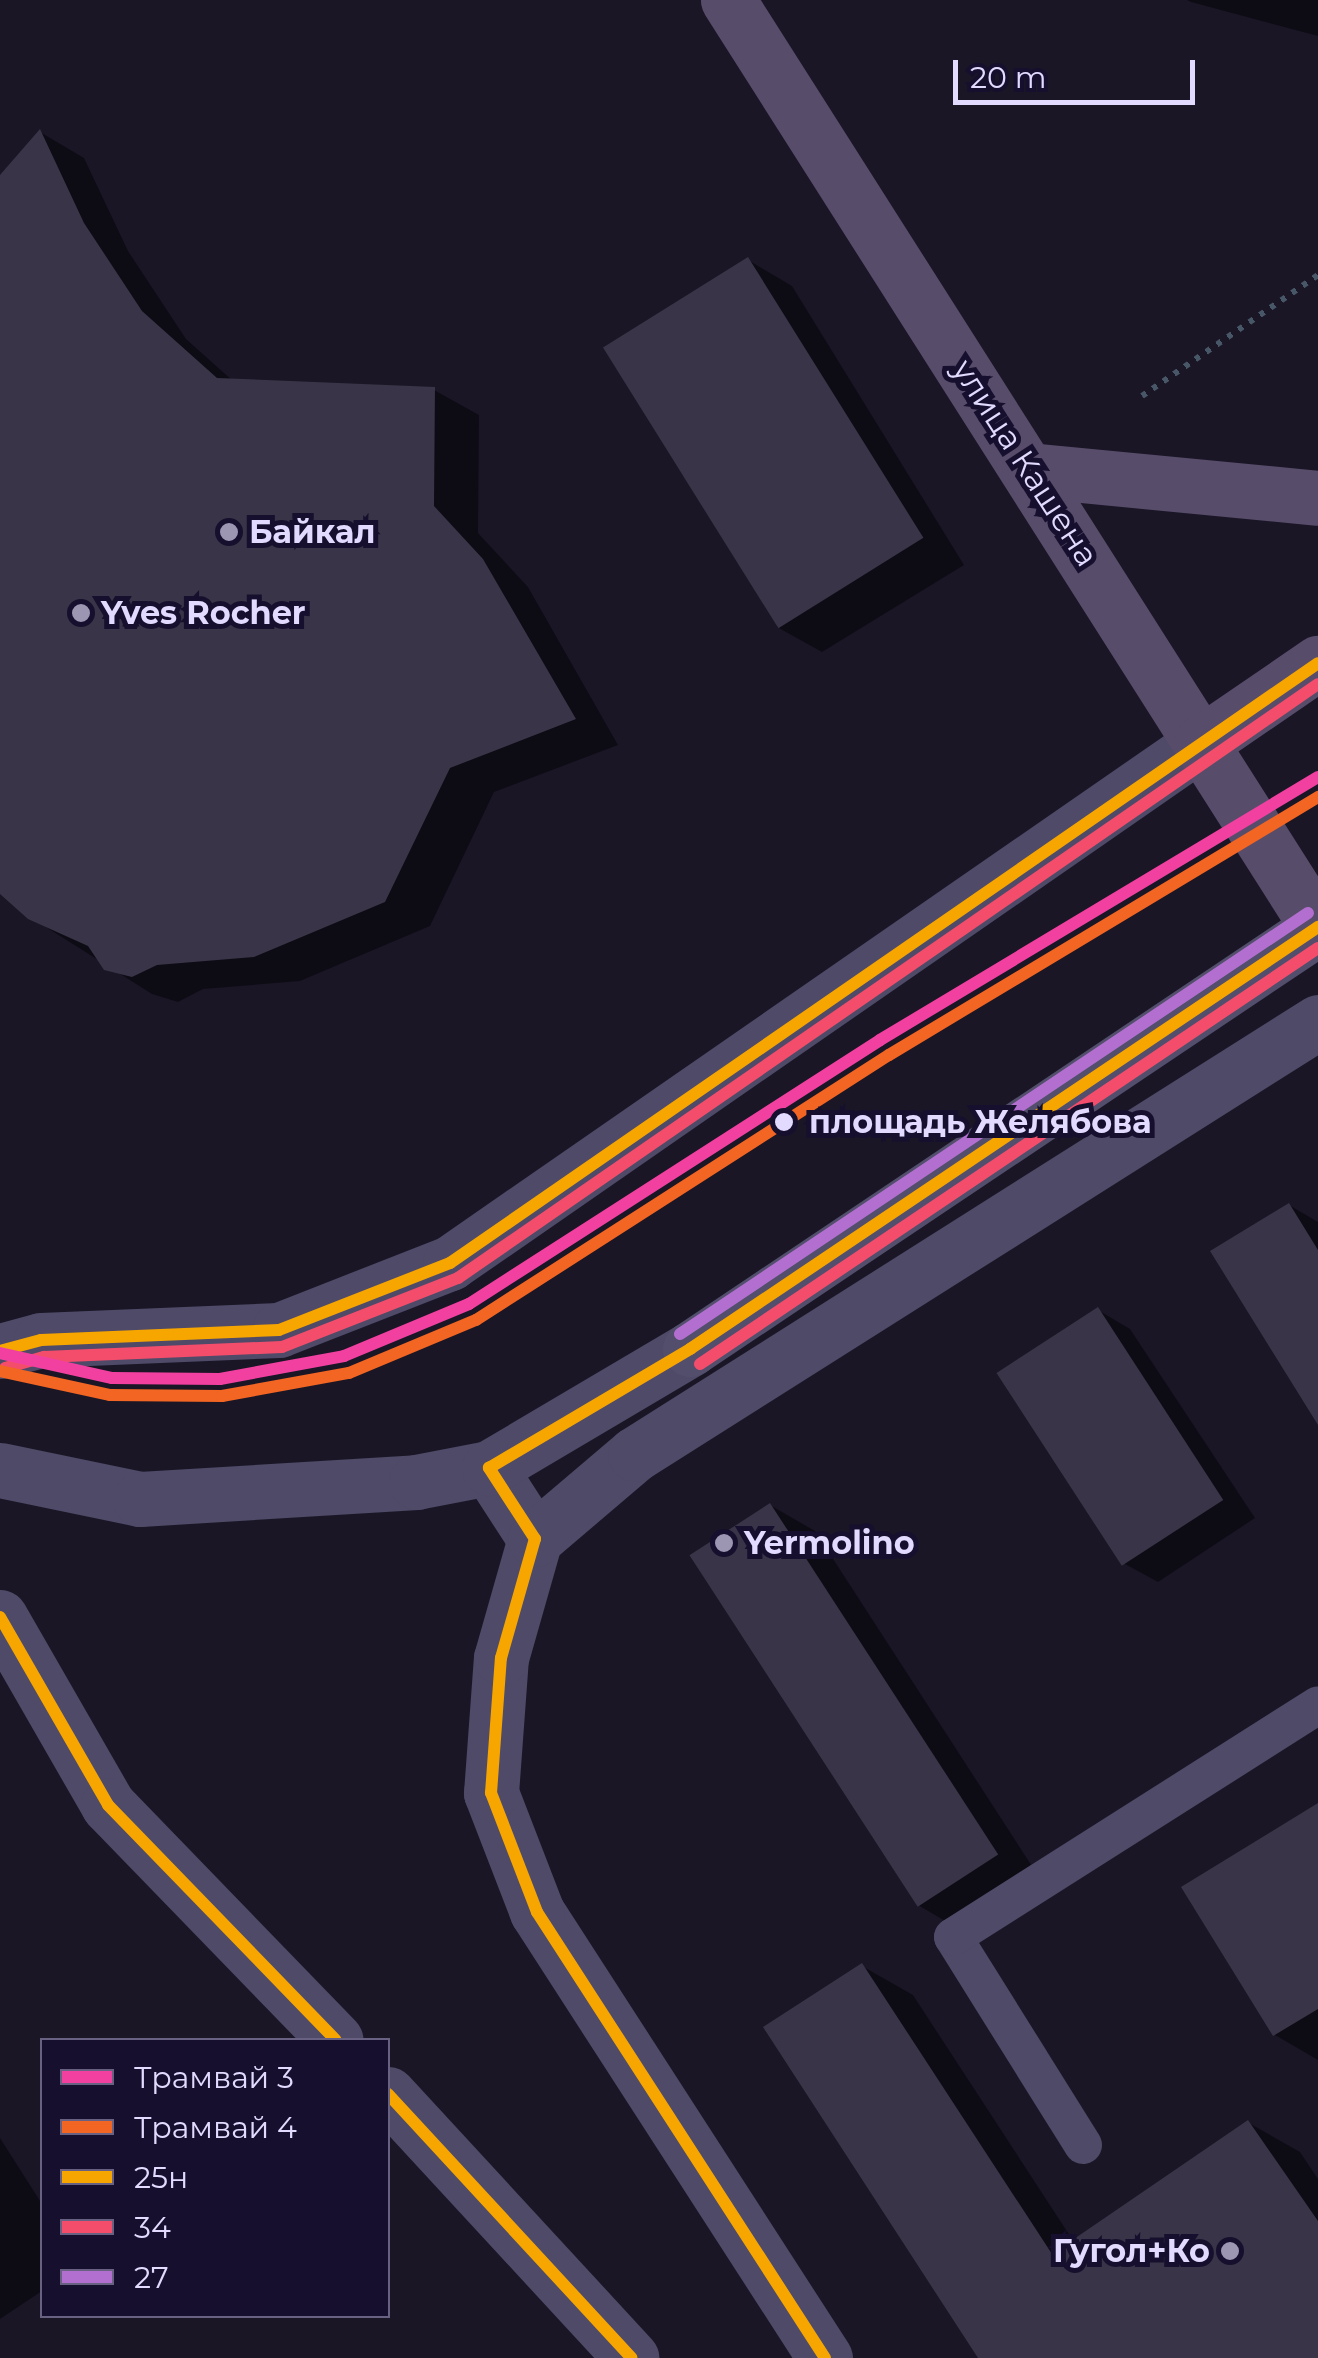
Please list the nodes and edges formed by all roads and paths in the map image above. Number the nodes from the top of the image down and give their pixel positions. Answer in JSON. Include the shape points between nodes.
{"nodes":[{"id":1,"x":728,"y":0,"type":"edge"},
{"id":2,"x":1318,"y":275,"type":"edge"},
{"id":3,"x":1142,"y":396,"type":"dead end"},
{"id":4,"x":1029,"y":470,"type":"junction"},
{"id":5,"x":1318,"y":498,"type":"edge"},
{"id":6,"x":1318,"y":663,"type":"edge"},
{"id":7,"x":1201,"y":743,"type":"junction"},
{"id":8,"x":1318,"y":928,"type":"edge"},
{"id":9,"x":1318,"y":1022,"type":"edge"},
{"id":10,"x":690,"y":1349,"type":"joint"},
{"id":11,"x":0,"y":1351,"type":"edge"},
{"id":12,"x":489,"y":1468,"type":"junction"},
{"id":13,"x":0,"y":1470,"type":"edge"},
{"id":14,"x":535,"y":1539,"type":"junction"},
{"id":15,"x":0,"y":1617,"type":"edge"},
{"id":16,"x":1318,"y":1705,"type":"edge"},
{"id":17,"x":334,"y":2038,"type":"edge"},
{"id":18,"x":390,"y":2096,"type":"edge"},
{"id":19,"x":1083,"y":2145,"type":"dead end"},
{"id":20,"x":632,"y":2358,"type":"edge"},
{"id":21,"x":825,"y":2358,"type":"edge"}],
"edges":[{"from":1,"to":4,"type":"main road","name":"улица Кашена"},
{"from":2,"to":3,"type":"path"},
{"from":4,"to":5,"type":"main road"},
{"from":4,"to":7,"type":"main road","name":"улица Кашена"},
{"from":6,"to":7,"type":"main road"},
{"from":7,"to":8,"type":"main road","name":"улица Кашена"},
{"from":7,"to":11,"type":"street","via":[[450,1263],[279,1330],[41,1340]]},
{"from":8,"to":10,"type":"main road"},
{"from":9,"to":14,"type":"street","via":[[635,1454]]},
{"from":10,"to":12,"type":"street"},
{"from":12,"to":13,"type":"street","via":[[236,1499],[140,1498]]},
{"from":12,"to":14,"type":"street"},
{"from":14,"to":21,"type":"street","via":[[501,1658],[491,1793],[537,1912]]},
{"from":15,"to":17,"type":"street","via":[[108,1805]]},
{"from":16,"to":19,"type":"lane","via":[[953,1937]]},
{"from":18,"to":20,"type":"street"}]}
